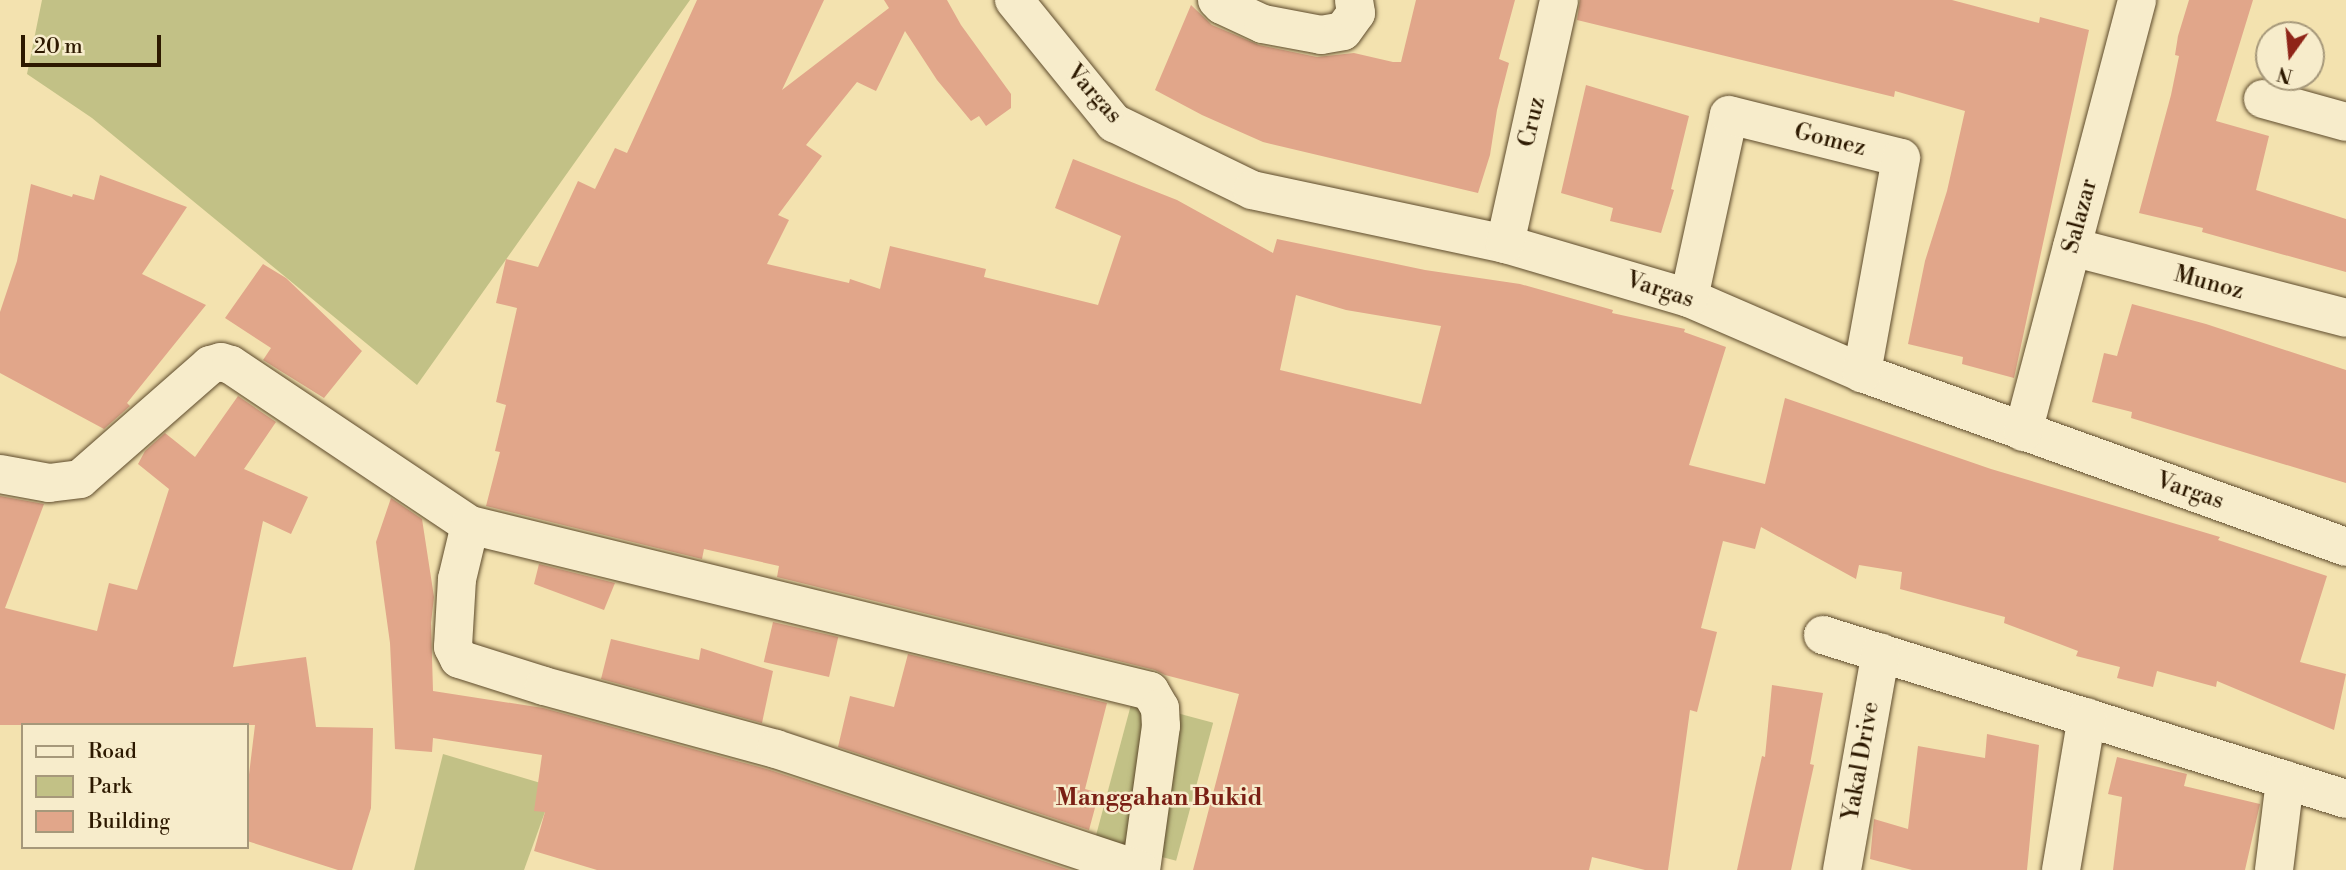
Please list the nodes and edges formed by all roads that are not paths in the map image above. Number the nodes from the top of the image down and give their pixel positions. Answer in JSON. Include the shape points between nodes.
{"nodes":[{"id":1,"x":1014,"y":0,"type":"edge"},
{"id":2,"x":1217,"y":0,"type":"edge"},
{"id":3,"x":1354,"y":0,"type":"edge"},
{"id":4,"x":1559,"y":0,"type":"edge"},
{"id":5,"x":2133,"y":1,"type":"edge"},
{"id":6,"x":2263,"y":99,"type":"dead end"},
{"id":7,"x":2346,"y":122,"type":"edge"},
{"id":8,"x":1505,"y":244,"type":"junction"},
{"id":9,"x":2071,"y":247,"type":"junction"},
{"id":10,"x":1689,"y":298,"type":"junction"},
{"id":11,"x":2346,"y":318,"type":"edge"},
{"id":12,"x":1862,"y":373,"type":"junction"},
{"id":13,"x":2023,"y":432,"type":"junction"},
{"id":14,"x":0,"y":474,"type":"edge"},
{"id":15,"x":470,"y":525,"type":"junction"},
{"id":16,"x":2346,"y":547,"type":"edge"},
{"id":17,"x":1823,"y":635,"type":"dead end"},
{"id":18,"x":1881,"y":652,"type":"junction"},
{"id":19,"x":2088,"y":717,"type":"junction"},
{"id":20,"x":2285,"y":780,"type":"junction"},
{"id":21,"x":2346,"y":799,"type":"edge"},
{"id":22,"x":1140,"y":870,"type":"edge"},
{"id":23,"x":1842,"y":870,"type":"edge"},
{"id":24,"x":2061,"y":870,"type":"edge"},
{"id":25,"x":2274,"y":870,"type":"edge"}],
"edges":[{"from":1,"to":8,"type":"street","name":"Vargas","via":[[1114,123],[1252,190]]},
{"from":2,"to":3,"type":"street","via":[[1263,24],[1321,35],[1343,31],[1356,13]]},
{"from":4,"to":8,"type":"street","name":"Cruz"},
{"from":5,"to":9,"type":"street","name":"Salazar"},
{"from":6,"to":7,"type":"street"},
{"from":8,"to":10,"type":"street","name":"Vargas"},
{"from":9,"to":11,"type":"street","name":"Munoz"},
{"from":9,"to":13,"type":"street","name":"Salazar"},
{"from":10,"to":12,"type":"street","name":"Vargas"},
{"from":10,"to":12,"type":"street","name":"Gomez","via":[[1729,115],[1901,158]]},
{"from":12,"to":13,"type":"street","name":"Vargas"},
{"from":13,"to":16,"type":"street","name":"Vargas"},
{"from":14,"to":15,"type":"street","via":[[49,483],[79,480],[210,365],[221,362]]},
{"from":15,"to":22,"type":"street","via":[[457,579],[453,647],[458,659],[776,749]]},
{"from":15,"to":22,"type":"street","via":[[1150,691],[1160,708],[1161,726]]},
{"from":17,"to":18,"type":"street"},
{"from":18,"to":19,"type":"street"},
{"from":18,"to":23,"type":"street","name":"Yakal Drive"},
{"from":19,"to":20,"type":"street"},
{"from":19,"to":24,"type":"street"},
{"from":20,"to":21,"type":"street"},
{"from":20,"to":25,"type":"street"}]}
